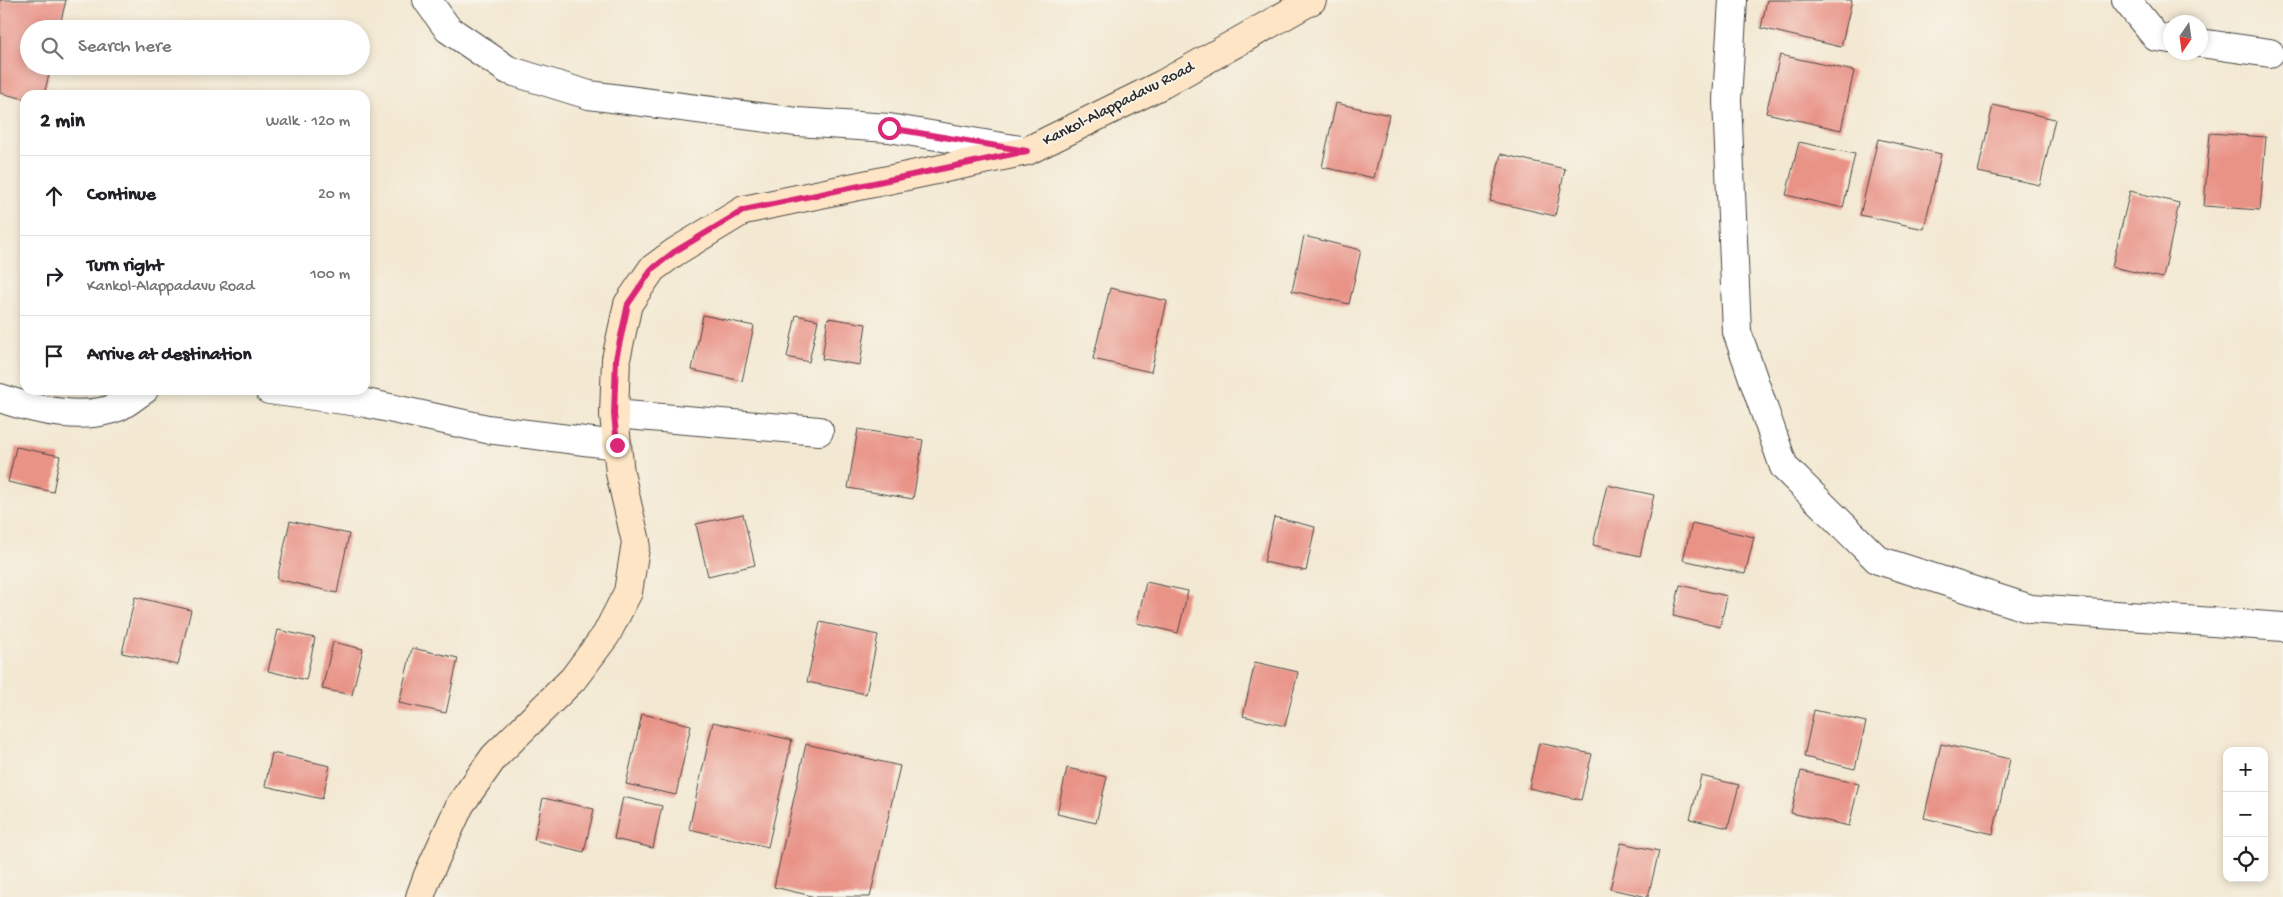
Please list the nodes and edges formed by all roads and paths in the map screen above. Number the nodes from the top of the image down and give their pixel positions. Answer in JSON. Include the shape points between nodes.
{"nodes":[{"id":1,"x":427,"y":0,"type":"edge"},
{"id":2,"x":1312,"y":0,"type":"edge"},
{"id":3,"x":1734,"y":0,"type":"edge"},
{"id":4,"x":2126,"y":0,"type":"edge"},
{"id":5,"x":2163,"y":38,"type":"edge"},
{"id":6,"x":2208,"y":44,"type":"edge"},
{"id":7,"x":2270,"y":53,"type":"dead end"},
{"id":8,"x":1027,"y":151,"type":"junction"},
{"id":9,"x":137,"y":395,"type":"edge"},
{"id":10,"x":304,"y":395,"type":"edge"},
{"id":11,"x":0,"y":398,"type":"edge"},
{"id":12,"x":614,"y":414,"type":"junction"},
{"id":13,"x":819,"y":431,"type":"dead end"},
{"id":14,"x":617,"y":445,"type":"junction"},
{"id":15,"x":2283,"y":627,"type":"edge"},
{"id":16,"x":420,"y":897,"type":"edge"}],
"edges":[{"from":1,"to":8,"type":"street","via":[[448,30],[508,70],[589,95],[797,122],[889,128]]},
{"from":2,"to":8,"type":"main road","name":"Kankol-Alappadavu Road","via":[[1163,84]]},
{"from":3,"to":15,"type":"street","via":[[1727,100],[1737,332],[1784,467],[1878,560],[2031,609]]},
{"from":4,"to":5,"type":"street","via":[[2156,37]]},
{"from":6,"to":7,"type":"street"},
{"from":8,"to":12,"type":"main road","name":"Kankol-Alappadavu Road","via":[[744,210],[674,252],[652,269],[628,304],[616,359]]},
{"from":9,"to":11,"type":"street","via":[[119,407],[88,414],[45,409]]},
{"from":10,"to":14,"type":"street","via":[[366,404],[486,429]]},
{"from":12,"to":13,"type":"street"},
{"from":12,"to":14,"type":"main road","name":"Kankol-Alappadavu Road"},
{"from":14,"to":16,"type":"main road","name":"Kankol-Alappadavu Road","via":[[636,542],[628,592],[606,635],[573,679],[494,757],[460,805]]}]}
